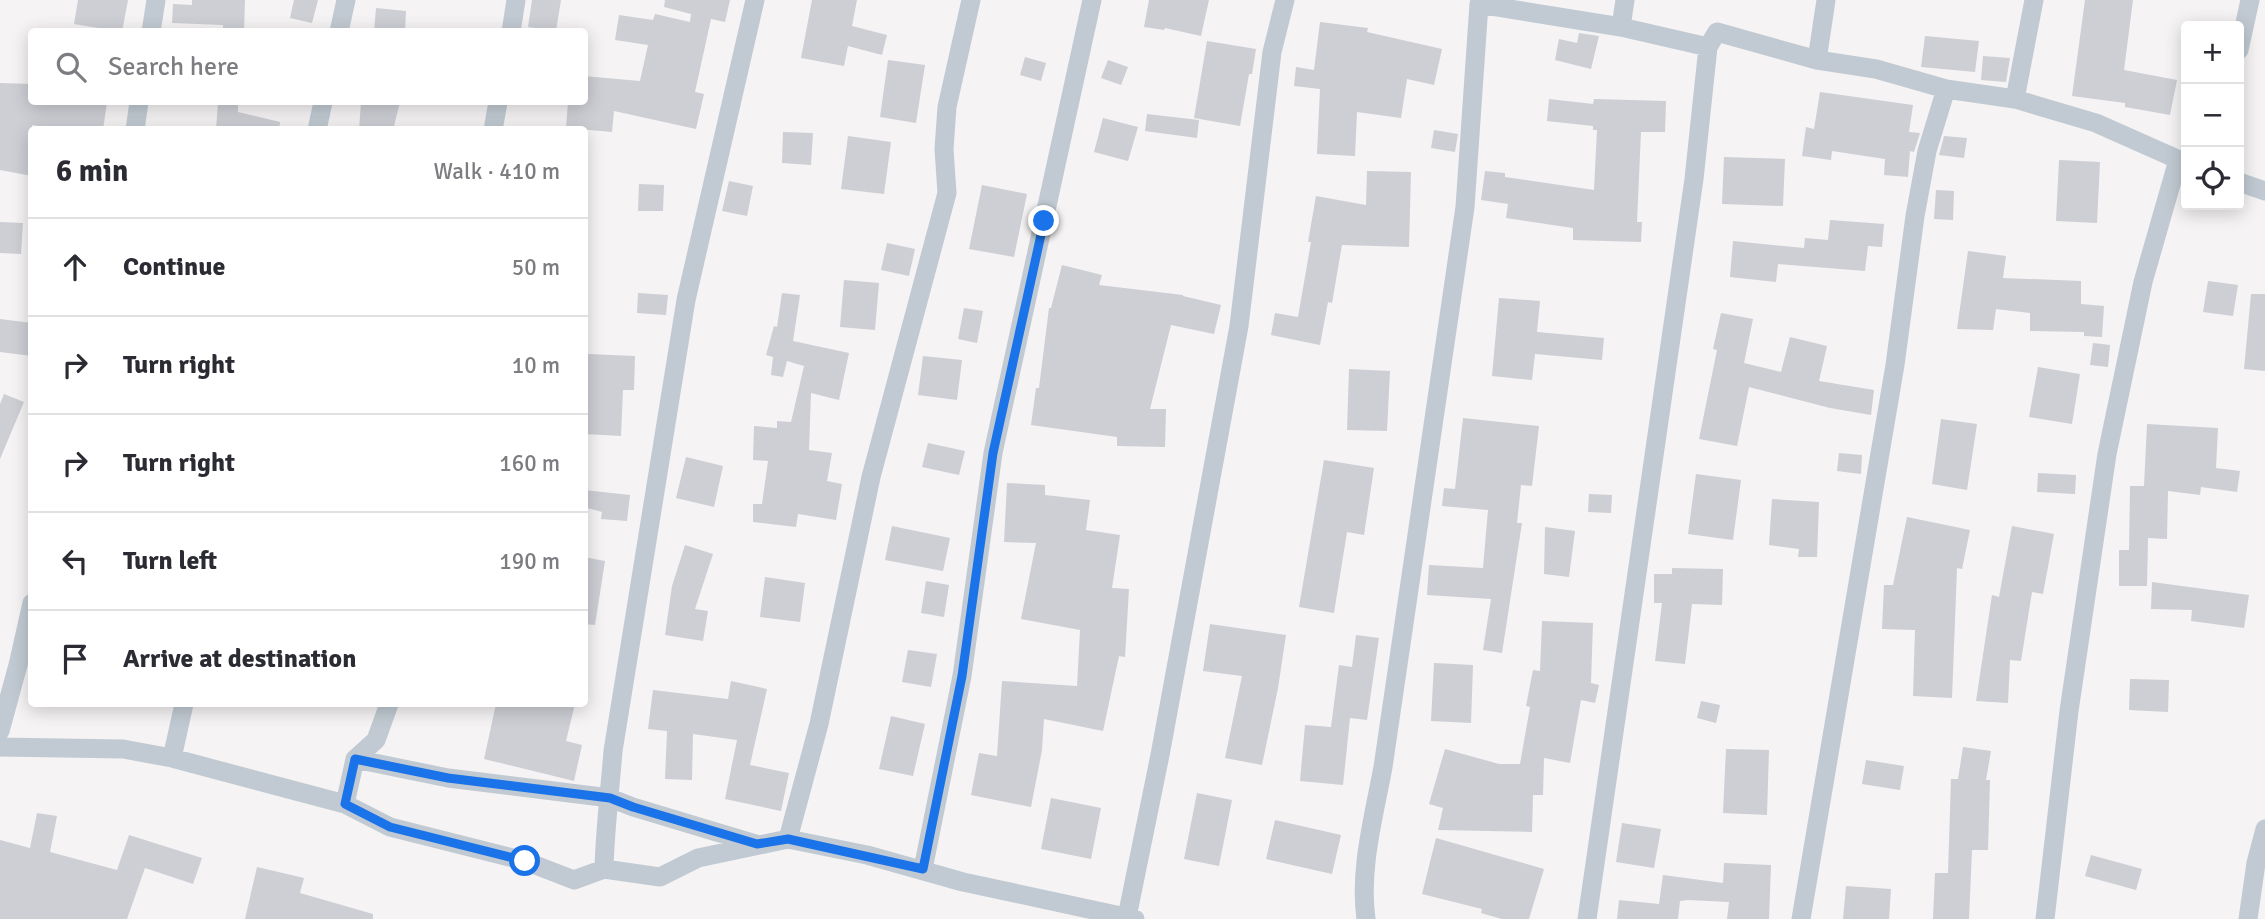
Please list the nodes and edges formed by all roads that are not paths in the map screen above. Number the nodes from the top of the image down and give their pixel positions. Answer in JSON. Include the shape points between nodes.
{"nodes":[{"id":1,"x":156,"y":0,"type":"edge"},
{"id":2,"x":346,"y":0,"type":"edge"},
{"id":3,"x":516,"y":0,"type":"edge"},
{"id":4,"x":755,"y":0,"type":"edge"},
{"id":5,"x":971,"y":0,"type":"edge"},
{"id":6,"x":1092,"y":0,"type":"edge"},
{"id":7,"x":1285,"y":0,"type":"edge"},
{"id":8,"x":1625,"y":0,"type":"edge"},
{"id":9,"x":1826,"y":0,"type":"edge"},
{"id":10,"x":2034,"y":0,"type":"edge"},
{"id":11,"x":2250,"y":0,"type":"edge"},
{"id":12,"x":1473,"y":2,"type":"edge"},
{"id":13,"x":1621,"y":27,"type":"junction"},
{"id":14,"x":2244,"y":27,"type":"edge"},
{"id":15,"x":152,"y":28,"type":"edge"},
{"id":16,"x":340,"y":28,"type":"edge"},
{"id":17,"x":512,"y":28,"type":"edge"},
{"id":18,"x":1708,"y":47,"type":"junction"},
{"id":19,"x":1817,"y":60,"type":"junction"},
{"id":20,"x":1946,"y":89,"type":"junction"},
{"id":21,"x":2015,"y":99,"type":"junction"},
{"id":22,"x":139,"y":105,"type":"edge"},
{"id":23,"x":322,"y":105,"type":"edge"},
{"id":24,"x":498,"y":105,"type":"edge"},
{"id":25,"x":136,"y":126,"type":"edge"},
{"id":26,"x":318,"y":126,"type":"edge"},
{"id":27,"x":495,"y":126,"type":"edge"},
{"id":28,"x":2181,"y":162,"type":"edge"},
{"id":29,"x":2181,"y":165,"type":"edge"},
{"id":30,"x":2244,"y":184,"type":"edge"},
{"id":31,"x":2265,"y":191,"type":"edge"},
{"id":32,"x":28,"y":621,"type":"edge"},
{"id":33,"x":183,"y":707,"type":"edge"},
{"id":34,"x":388,"y":707,"type":"edge"},
{"id":35,"x":0,"y":731,"type":"edge"},
{"id":36,"x":0,"y":747,"type":"edge"},
{"id":37,"x":172,"y":758,"type":"junction"},
{"id":38,"x":355,"y":759,"type":"junction"},
{"id":39,"x":610,"y":798,"type":"junction"},
{"id":40,"x":345,"y":804,"type":"junction"},
{"id":41,"x":2265,"y":829,"type":"edge"},
{"id":42,"x":788,"y":839,"type":"junction"},
{"id":43,"x":757,"y":844,"type":"junction"},
{"id":44,"x":604,"y":869,"type":"junction"},
{"id":45,"x":923,"y":869,"type":"junction"},
{"id":46,"x":1131,"y":918,"type":"edge"},
{"id":47,"x":1366,"y":919,"type":"edge"},
{"id":48,"x":1587,"y":919,"type":"edge"},
{"id":49,"x":1801,"y":919,"type":"edge"},
{"id":50,"x":2045,"y":919,"type":"edge"},
{"id":51,"x":2248,"y":919,"type":"edge"}],
"edges":[{"from":1,"to":15,"type":"street"},
{"from":2,"to":16,"type":"street"},
{"from":3,"to":17,"type":"street"},
{"from":4,"to":39,"type":"street","via":[[686,300],[613,751]]},
{"from":5,"to":42,"type":"street","via":[[947,107],[947,193],[871,477],[819,724]]},
{"from":6,"to":45,"type":"street","via":[[993,453],[962,676]]},
{"from":7,"to":46,"type":"street","via":[[1272,52],[1239,326]]},
{"from":8,"to":13,"type":"street"},
{"from":9,"to":19,"type":"street"},
{"from":10,"to":21,"type":"street"},
{"from":11,"to":14,"type":"street"},
{"from":12,"to":13,"type":"street"},
{"from":12,"to":47,"type":"street","via":[[1465,207],[1367,851]]},
{"from":13,"to":18,"type":"street"},
{"from":18,"to":19,"type":"street","via":[[1717,32]]},
{"from":18,"to":48,"type":"street","via":[[1694,179]]},
{"from":19,"to":20,"type":"street","via":[[1876,69]]},
{"from":20,"to":21,"type":"street"},
{"from":20,"to":49,"type":"street","via":[[1927,151],[1915,216],[1895,365]]},
{"from":21,"to":28,"type":"street","via":[[2096,124]]},
{"from":22,"to":25,"type":"street"},
{"from":23,"to":26,"type":"street"},
{"from":24,"to":27,"type":"street"},
{"from":29,"to":50,"type":"street","via":[[2143,282],[2107,454],[2069,711]]},
{"from":30,"to":31,"type":"street"},
{"from":32,"to":35,"type":"street"},
{"from":33,"to":37,"type":"street"},
{"from":34,"to":38,"type":"street","via":[[376,740]]},
{"from":36,"to":37,"type":"street","via":[[123,749]]},
{"from":37,"to":40,"type":"street"},
{"from":38,"to":39,"type":"street","via":[[448,778]]},
{"from":38,"to":40,"type":"street"},
{"from":39,"to":43,"type":"street"},
{"from":39,"to":44,"type":"street"},
{"from":40,"to":44,"type":"street","via":[[390,827],[525,861],[574,880]]},
{"from":41,"to":51,"type":"street"},
{"from":42,"to":43,"type":"street"},
{"from":42,"to":45,"type":"street"},
{"from":43,"to":44,"type":"street","via":[[698,858],[660,877]]},
{"from":45,"to":46,"type":"street"}]}
